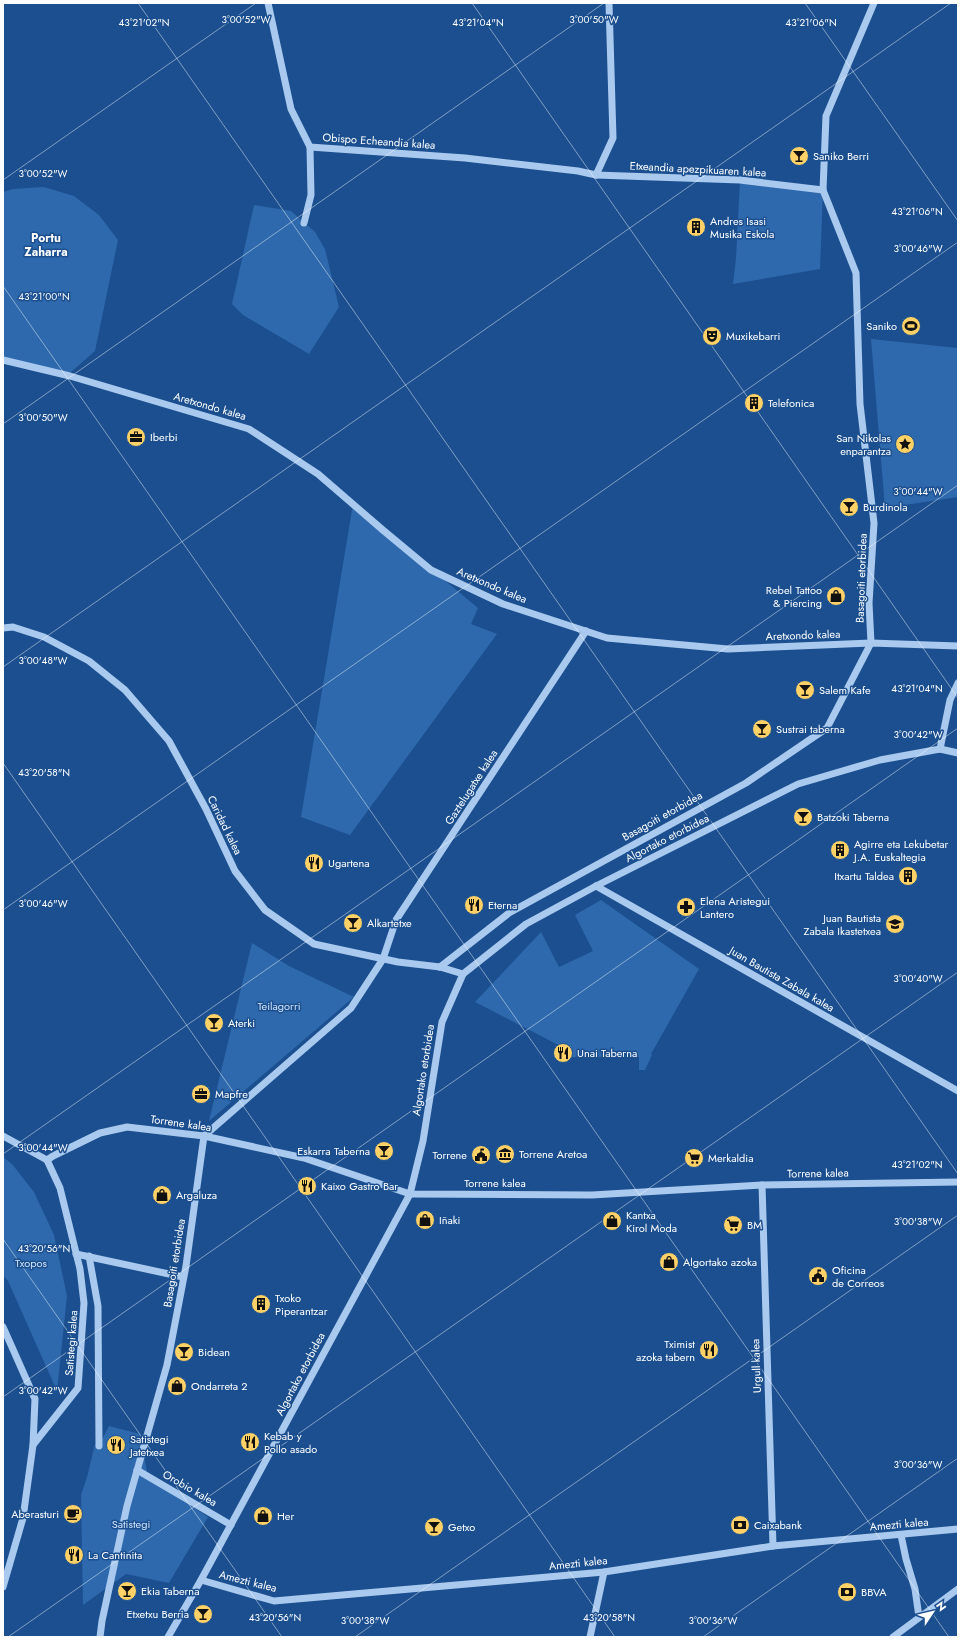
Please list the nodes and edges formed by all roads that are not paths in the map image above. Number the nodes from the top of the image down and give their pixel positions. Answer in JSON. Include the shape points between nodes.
{"nodes":[{"id":1,"x":268,"y":3,"type":"edge"},
{"id":2,"x":609,"y":3,"type":"edge"},
{"id":3,"x":874,"y":3,"type":"edge"},
{"id":4,"x":310,"y":147,"type":"junction"},
{"id":5,"x":596,"y":175,"type":"junction"},
{"id":6,"x":823,"y":190,"type":"junction"},
{"id":7,"x":304,"y":223,"type":"dead end"},
{"id":8,"x":3,"y":360,"type":"edge"},
{"id":9,"x":3,"y":623,"type":"edge"},
{"id":10,"x":13,"y":627,"type":"junction"},
{"id":11,"x":3,"y":628,"type":"edge"},
{"id":12,"x":586,"y":631,"type":"junction"},
{"id":13,"x":872,"y":643,"type":"junction"},
{"id":14,"x":958,"y":646,"type":"edge"},
{"id":15,"x":958,"y":683,"type":"edge"},
{"id":16,"x":940,"y":749,"type":"junction"},
{"id":17,"x":958,"y":753,"type":"edge"},
{"id":18,"x":596,"y":886,"type":"junction"},
{"id":19,"x":383,"y":959,"type":"junction"},
{"id":20,"x":440,"y":967,"type":"junction"},
{"id":21,"x":463,"y":974,"type":"junction"},
{"id":22,"x":958,"y":1092,"type":"edge"},
{"id":23,"x":3,"y":1136,"type":"edge"},
{"id":24,"x":204,"y":1136,"type":"junction"},
{"id":25,"x":47,"y":1160,"type":"junction"},
{"id":26,"x":958,"y":1182,"type":"edge"},
{"id":27,"x":762,"y":1185,"type":"junction"},
{"id":28,"x":410,"y":1194,"type":"junction"},
{"id":29,"x":76,"y":1254,"type":"junction"},
{"id":30,"x":88,"y":1256,"type":"junction"},
{"id":31,"x":183,"y":1277,"type":"junction"},
{"id":32,"x":3,"y":1327,"type":"edge"},
{"id":33,"x":33,"y":1445,"type":"junction"},
{"id":34,"x":99,"y":1446,"type":"dead end"},
{"id":35,"x":137,"y":1470,"type":"junction"},
{"id":36,"x":231,"y":1525,"type":"junction"},
{"id":37,"x":958,"y":1529,"type":"edge"},
{"id":38,"x":901,"y":1535,"type":"junction"},
{"id":39,"x":773,"y":1546,"type":"junction"},
{"id":40,"x":604,"y":1572,"type":"junction"},
{"id":41,"x":201,"y":1580,"type":"junction"},
{"id":42,"x":3,"y":1587,"type":"edge"},
{"id":43,"x":958,"y":1590,"type":"edge"},
{"id":44,"x":919,"y":1617,"type":"junction"},
{"id":45,"x":100,"y":1637,"type":"edge"},
{"id":46,"x":168,"y":1637,"type":"edge"},
{"id":47,"x":590,"y":1637,"type":"edge"},
{"id":48,"x":893,"y":1637,"type":"edge"}],
"edges":[{"from":1,"to":4,"type":"street","name":"Obispo Echeandia kalea","via":[[291,109]]},
{"from":2,"to":5,"type":"street","via":[[613,138]]},
{"from":3,"to":6,"type":"street","name":"Basagoiti etorbidea","via":[[826,116]]},
{"from":4,"to":5,"type":"street","name":"Obispo Echeandia kalea","via":[[464,158]]},
{"from":4,"to":7,"type":"street","via":[[311,195]]},
{"from":5,"to":6,"type":"street","name":"Etxeandia apezpikuaren kalea","via":[[740,180]]},
{"from":6,"to":13,"type":"street","name":"Basagoiti etorbidea","via":[[856,273],[860,404],[874,523],[869,603]]},
{"from":8,"to":12,"type":"street","name":"Aretxondo kalea","via":[[70,376],[249,429],[318,474],[431,570],[503,604]]},
{"from":9,"to":10,"type":"street"},
{"from":10,"to":11,"type":"street","name":"Caridad kalea"},
{"from":10,"to":19,"type":"street","name":"Caridad kalea","via":[[44,637],[88,661],[124,690],[169,741],[236,870],[265,910],[314,944]]},
{"from":12,"to":13,"type":"street","name":"Aretxondo kalea","via":[[607,638],[728,649]]},
{"from":12,"to":19,"type":"street","name":"Gaztelugatxe kalea","via":[[396,920]]},
{"from":13,"to":14,"type":"street","name":"Aretxondo kalea"},
{"from":13,"to":20,"type":"street","name":"Basagoiti etorbidea","via":[[827,728],[746,783],[509,913]]},
{"from":15,"to":16,"type":"street","via":[[950,700]]},
{"from":16,"to":17,"type":"street","name":"Algortako etorbidea"},
{"from":16,"to":18,"type":"street","name":"Algortako etorbidea","via":[[880,760],[798,784]]},
{"from":18,"to":21,"type":"street","name":"Algortako etorbidea","via":[[526,924]]},
{"from":18,"to":22,"type":"street","name":"Juan Bautista Zabala kalea"},
{"from":19,"to":20,"type":"street","name":"Caridad kalea"},
{"from":19,"to":24,"type":"street","via":[[351,1008]]},
{"from":20,"to":21,"type":"street","name":"Caridad kalea"},
{"from":21,"to":28,"type":"street","name":"Algortako etorbidea","via":[[442,1022],[423,1141]]},
{"from":23,"to":25,"type":"street"},
{"from":24,"to":25,"type":"street","name":"Torrene kalea","via":[[127,1127],[100,1133]]},
{"from":24,"to":28,"type":"street","name":"Torrene kalea","via":[[304,1158]]},
{"from":24,"to":31,"type":"street","name":"Basagoiti etorbidea"},
{"from":25,"to":29,"type":"street","name":"Satistegi kalea","via":[[60,1188]]},
{"from":26,"to":27,"type":"street","name":"Torrene kalea"},
{"from":27,"to":28,"type":"street","name":"Torrene kalea","via":[[592,1195]]},
{"from":27,"to":39,"type":"street","name":"Urgull kalea"},
{"from":28,"to":36,"type":"street","name":"Algortako etorbidea"},
{"from":29,"to":30,"type":"street"},
{"from":29,"to":33,"type":"street","name":"Satistegi kalea","via":[[84,1303],[78,1388]]},
{"from":30,"to":31,"type":"street"},
{"from":30,"to":34,"type":"street","via":[[98,1306]]},
{"from":31,"to":35,"type":"street","name":"Basagoiti etorbidea","via":[[167,1365]]},
{"from":32,"to":33,"type":"street","via":[[35,1399]]},
{"from":33,"to":42,"type":"street","via":[[23,1518]]},
{"from":35,"to":36,"type":"street","name":"Orobio kalea"},
{"from":35,"to":45,"type":"street","name":"Basagoiti etorbidea"},
{"from":36,"to":41,"type":"street","name":"Algortako etorbidea"},
{"from":37,"to":38,"type":"street","name":"Amezti kalea"},
{"from":38,"to":39,"type":"street","name":"Amezti kalea"},
{"from":38,"to":44,"type":"street","via":[[915,1589]]},
{"from":39,"to":40,"type":"street","name":"Amezti kalea"},
{"from":40,"to":41,"type":"street","name":"Amezti kalea","via":[[274,1601]]},
{"from":40,"to":47,"type":"street"},
{"from":41,"to":46,"type":"street","name":"Algortako etorbidea"},
{"from":43,"to":44,"type":"street"},
{"from":44,"to":48,"type":"street"}]}
